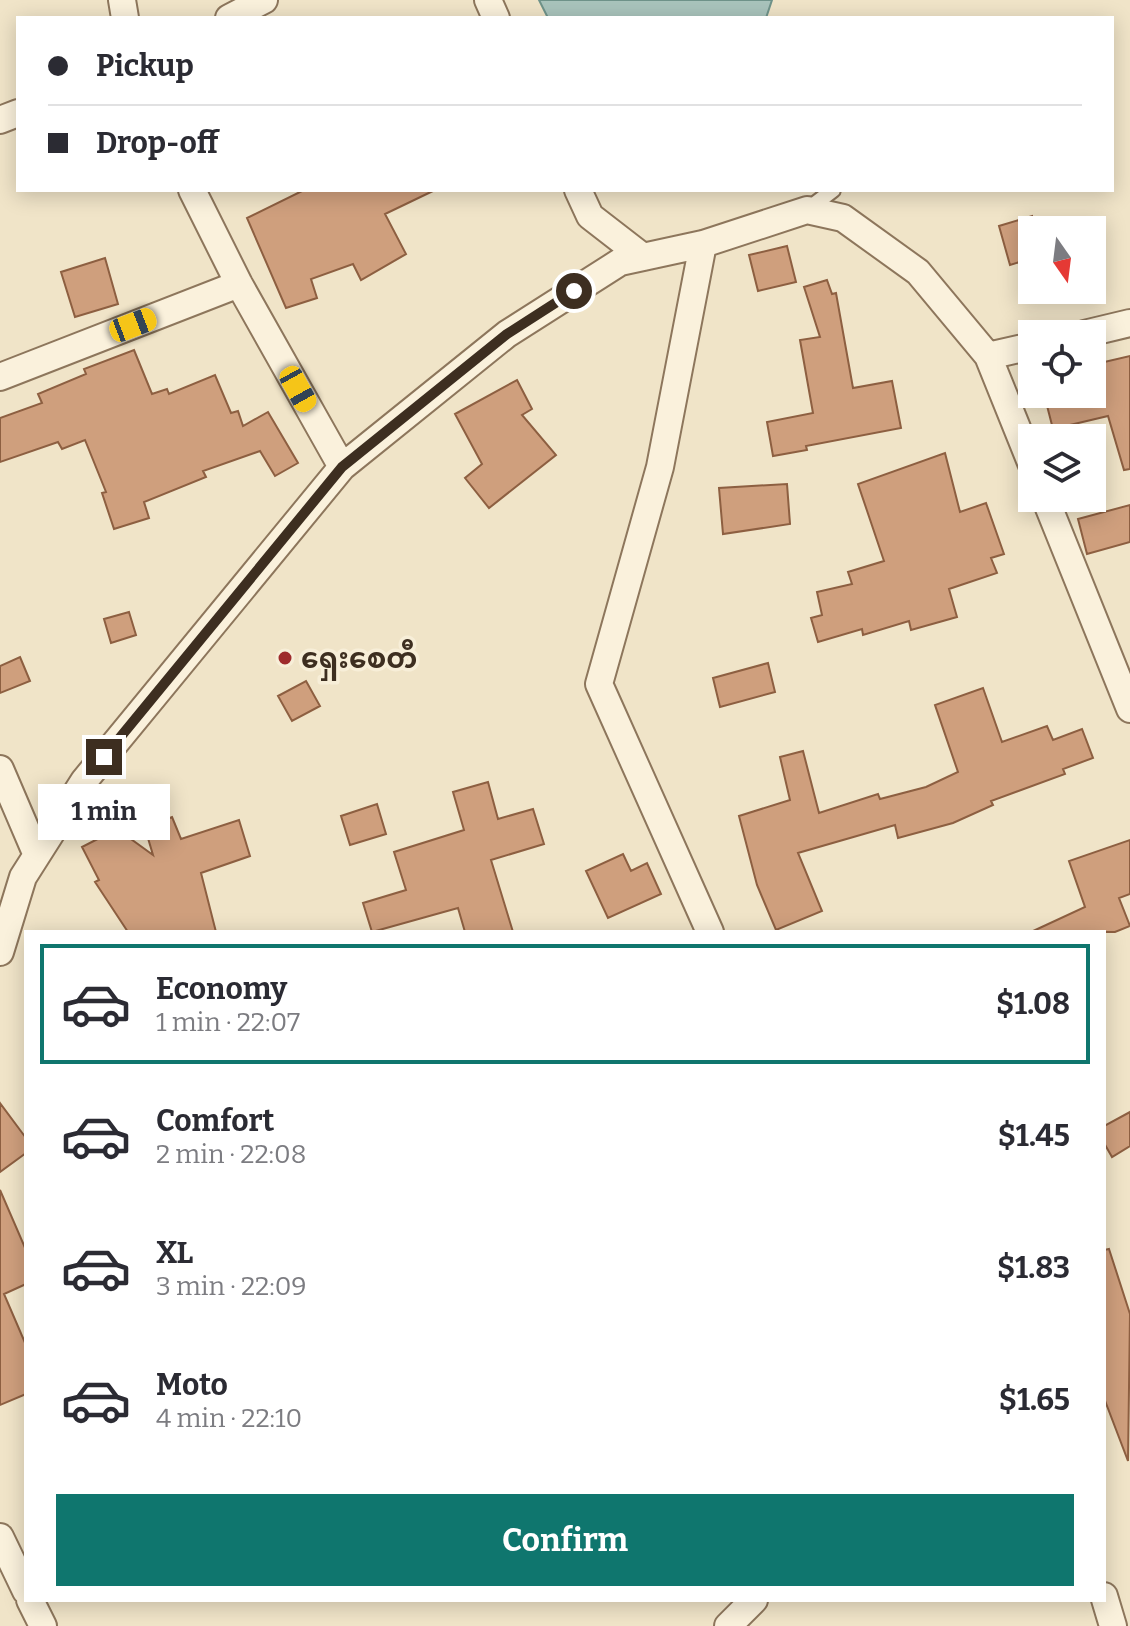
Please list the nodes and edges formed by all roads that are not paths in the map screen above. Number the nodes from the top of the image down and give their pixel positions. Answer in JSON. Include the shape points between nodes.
{"nodes":[{"id":1,"x":264,"y":0,"type":"edge"},
{"id":2,"x":233,"y":16,"type":"edge"},
{"id":3,"x":193,"y":192,"type":"edge"},
{"id":4,"x":579,"y":192,"type":"edge"},
{"id":5,"x":830,"y":192,"type":"edge"},
{"id":6,"x":807,"y":210,"type":"junction"},
{"id":7,"x":703,"y":244,"type":"junction"},
{"id":8,"x":643,"y":257,"type":"junction"},
{"id":9,"x":239,"y":284,"type":"junction"},
{"id":10,"x":1130,"y":323,"type":"edge"},
{"id":11,"x":1106,"y":329,"type":"edge"},
{"id":12,"x":1018,"y":349,"type":"edge"},
{"id":13,"x":988,"y":356,"type":"junction"},
{"id":14,"x":0,"y":377,"type":"edge"},
{"id":15,"x":1018,"y":430,"type":"edge"},
{"id":16,"x":342,"y":467,"type":"junction"},
{"id":17,"x":1051,"y":512,"type":"edge"},
{"id":18,"x":1130,"y":709,"type":"edge"},
{"id":19,"x":0,"y":769,"type":"edge"},
{"id":20,"x":36,"y":853,"type":"junction"},
{"id":21,"x":11,"y":881,"type":"edge"},
{"id":22,"x":709,"y":930,"type":"edge"},
{"id":23,"x":0,"y":952,"type":"edge"},
{"id":24,"x":0,"y":1537,"type":"edge"},
{"id":25,"x":24,"y":1587,"type":"edge"},
{"id":26,"x":31,"y":1602,"type":"edge"},
{"id":27,"x":752,"y":1602,"type":"edge"},
{"id":28,"x":1106,"y":1602,"type":"edge"},
{"id":29,"x":43,"y":1626,"type":"edge"},
{"id":30,"x":728,"y":1626,"type":"edge"},
{"id":31,"x":1113,"y":1626,"type":"edge"}],
"edges":[{"from":1,"to":2,"type":"street"},
{"from":3,"to":9,"type":"street"},
{"from":4,"to":8,"type":"street","via":[[590,216]]},
{"from":5,"to":6,"type":"lane"},
{"from":6,"to":7,"type":"street"},
{"from":6,"to":13,"type":"street","via":[[843,218],[918,272]]},
{"from":7,"to":8,"type":"street"},
{"from":7,"to":22,"type":"street","via":[[660,467],[599,684]]},
{"from":8,"to":16,"type":"street","via":[[620,262],[507,334]]},
{"from":9,"to":14,"type":"street"},
{"from":9,"to":16,"type":"street"},
{"from":10,"to":11,"type":"street"},
{"from":12,"to":13,"type":"street"},
{"from":13,"to":15,"type":"street"},
{"from":16,"to":20,"type":"street","via":[[84,781]]},
{"from":17,"to":18,"type":"street"},
{"from":19,"to":20,"type":"street"},
{"from":20,"to":21,"type":"street"},
{"from":21,"to":23,"type":"street"},
{"from":24,"to":25,"type":"street"},
{"from":26,"to":29,"type":"street"},
{"from":27,"to":30,"type":"street"},
{"from":28,"to":31,"type":"street"}]}
